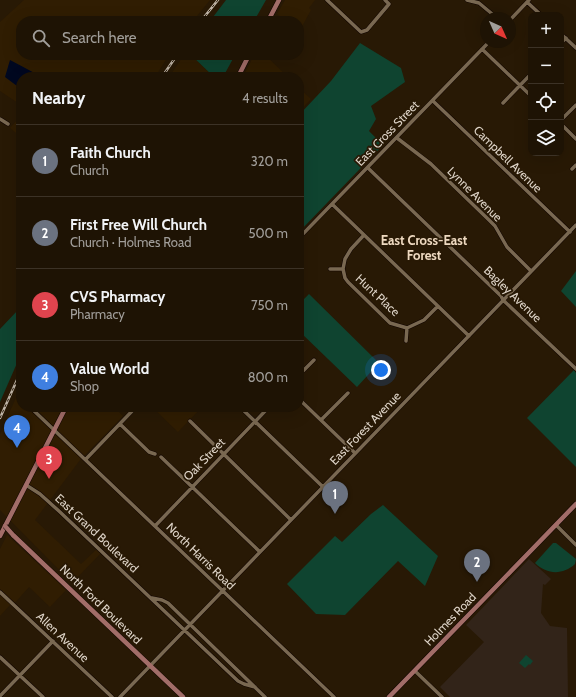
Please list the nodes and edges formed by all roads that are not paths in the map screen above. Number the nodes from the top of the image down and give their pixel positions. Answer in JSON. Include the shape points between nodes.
{"nodes":[{"id":1,"x":279,"y":0,"type":"edge"},
{"id":2,"x":327,"y":0,"type":"edge"},
{"id":3,"x":336,"y":0,"type":"edge"},
{"id":4,"x":385,"y":0,"type":"edge"},
{"id":5,"x":467,"y":0,"type":"edge"},
{"id":6,"x":528,"y":1,"type":"edge"},
{"id":7,"x":332,"y":5,"type":"junction"},
{"id":8,"x":490,"y":12,"type":"edge"},
{"id":9,"x":538,"y":12,"type":"edge"},
{"id":10,"x":516,"y":14,"type":"edge"},
{"id":11,"x":271,"y":16,"type":"edge"},
{"id":12,"x":566,"y":38,"type":"edge"},
{"id":13,"x":576,"y":48,"type":"edge"},
{"id":14,"x":482,"y":49,"type":"joint"},
{"id":15,"x":246,"y":60,"type":"edge"},
{"id":16,"x":240,"y":72,"type":"edge"},
{"id":17,"x":528,"y":77,"type":"edge"},
{"id":18,"x":520,"y":86,"type":"junction"},
{"id":19,"x":528,"y":93,"type":"edge"},
{"id":20,"x":433,"y":101,"type":"junction"},
{"id":21,"x":503,"y":104,"type":"dead end"},
{"id":22,"x":576,"y":105,"type":"edge"},
{"id":23,"x":564,"y":117,"type":"edge"},
{"id":24,"x":0,"y":119,"type":"edge"},
{"id":25,"x":8,"y":124,"type":"dead end"},
{"id":26,"x":564,"y":127,"type":"edge"},
{"id":27,"x":397,"y":138,"type":"junction"},
{"id":28,"x":576,"y":138,"type":"edge"},
{"id":29,"x":576,"y":165,"type":"edge"},
{"id":30,"x":368,"y":168,"type":"junction"},
{"id":31,"x":572,"y":169,"type":"dead end"},
{"id":32,"x":332,"y":204,"type":"junction"},
{"id":33,"x":576,"y":225,"type":"edge"},
{"id":34,"x":570,"y":232,"type":"junction"},
{"id":35,"x":304,"y":233,"type":"edge"},
{"id":36,"x":364,"y":235,"type":"junction"},
{"id":37,"x":330,"y":269,"type":"dead end"},
{"id":38,"x":343,"y":269,"type":"junction"},
{"id":39,"x":532,"y":271,"type":"junction"},
{"id":40,"x":503,"y":300,"type":"junction"},
{"id":41,"x":438,"y":306,"type":"junction"},
{"id":42,"x":407,"y":328,"type":"junction"},
{"id":43,"x":469,"y":336,"type":"junction"},
{"id":44,"x":406,"y":342,"type":"dead end"},
{"id":45,"x":314,"y":360,"type":"dead end"},
{"id":46,"x":576,"y":369,"type":"edge"},
{"id":47,"x":304,"y":371,"type":"edge"},
{"id":48,"x":348,"y":393,"type":"dead end"},
{"id":49,"x":304,"y":404,"type":"edge"},
{"id":50,"x":35,"y":412,"type":"edge"},
{"id":51,"x":64,"y":412,"type":"edge"},
{"id":52,"x":131,"y":412,"type":"edge"},
{"id":53,"x":245,"y":412,"type":"edge"},
{"id":54,"x":264,"y":412,"type":"edge"},
{"id":55,"x":321,"y":420,"type":"junction"},
{"id":56,"x":190,"y":421,"type":"dead end"},
{"id":57,"x":255,"y":422,"type":"junction"},
{"id":58,"x":120,"y":424,"type":"junction"},
{"id":59,"x":55,"y":430,"type":"junction"},
{"id":60,"x":355,"y":453,"type":"junction"},
{"id":61,"x":155,"y":454,"type":"dead end"},
{"id":62,"x":223,"y":454,"type":"junction"},
{"id":63,"x":161,"y":457,"type":"dead end"},
{"id":64,"x":86,"y":460,"type":"junction"},
{"id":65,"x":26,"y":485,"type":"junction"},
{"id":66,"x":192,"y":486,"type":"junction"},
{"id":67,"x":323,"y":487,"type":"junction"},
{"id":68,"x":576,"y":504,"type":"edge"},
{"id":69,"x":291,"y":520,"type":"junction"},
{"id":70,"x":0,"y":522,"type":"edge"},
{"id":71,"x":556,"y":525,"type":"junction"},
{"id":72,"x":155,"y":526,"type":"junction"},
{"id":73,"x":0,"y":536,"type":"edge"},
{"id":74,"x":576,"y":545,"type":"edge"},
{"id":75,"x":260,"y":552,"type":"junction"},
{"id":76,"x":222,"y":590,"type":"junction"},
{"id":77,"x":0,"y":592,"type":"edge"},
{"id":78,"x":151,"y":598,"type":"junction"},
{"id":79,"x":190,"y":624,"type":"junction"},
{"id":80,"x":184,"y":630,"type":"junction"},
{"id":81,"x":53,"y":641,"type":"junction"},
{"id":82,"x":0,"y":657,"type":"edge"},
{"id":83,"x":151,"y":665,"type":"junction"},
{"id":84,"x":415,"y":671,"type":"junction"},
{"id":85,"x":20,"y":676,"type":"junction"},
{"id":86,"x":255,"y":687,"type":"junction"},
{"id":87,"x":0,"y":696,"type":"edge"},
{"id":88,"x":43,"y":697,"type":"edge"},
{"id":89,"x":112,"y":697,"type":"edge"},
{"id":90,"x":120,"y":697,"type":"edge"},
{"id":91,"x":183,"y":697,"type":"edge"},
{"id":92,"x":265,"y":697,"type":"edge"},
{"id":93,"x":334,"y":697,"type":"edge"},
{"id":94,"x":389,"y":697,"type":"edge"},
{"id":95,"x":442,"y":697,"type":"edge"}],
"edges":[{"from":1,"to":11,"type":"main road"},
{"from":2,"to":7,"type":"street"},
{"from":3,"to":7,"type":"street"},
{"from":4,"to":7,"type":"street","via":[[389,4],[367,30],[361,32]]},
{"from":5,"to":8,"type":"street","via":[[480,3]]},
{"from":6,"to":9,"type":"street"},
{"from":6,"to":10,"type":"street"},
{"from":12,"to":13,"type":"street"},
{"from":14,"to":18,"type":"street"},
{"from":14,"to":20,"type":"street","name":"East Cross Street"},
{"from":15,"to":16,"type":"main road"},
{"from":17,"to":18,"type":"street"},
{"from":18,"to":19,"type":"street"},
{"from":18,"to":21,"type":"street"},
{"from":20,"to":27,"type":"street","name":"East Cross Street"},
{"from":20,"to":34,"type":"street","name":"Campbell Avenue"},
{"from":22,"to":23,"type":"street"},
{"from":24,"to":25,"type":"street"},
{"from":26,"to":28,"type":"street"},
{"from":27,"to":30,"type":"street","name":"East Cross Street"},
{"from":27,"to":39,"type":"street","name":"Lynne Avenue","via":[[431,164],[489,220],[507,247]]},
{"from":29,"to":31,"type":"street"},
{"from":30,"to":32,"type":"street","name":"East Cross Street"},
{"from":30,"to":40,"type":"street","name":"Bagley Avenue"},
{"from":32,"to":35,"type":"street","name":"East Cross Street"},
{"from":32,"to":36,"type":"street"},
{"from":33,"to":34,"type":"street","name":"East Forest Avenue"},
{"from":34,"to":39,"type":"street","name":"East Forest Avenue"},
{"from":36,"to":38,"type":"street","name":"Hunt Place","via":[[348,254]]},
{"from":36,"to":41,"type":"street"},
{"from":37,"to":38,"type":"street","name":"Hunt Place"},
{"from":38,"to":42,"type":"street","name":"Hunt Place","via":[[348,282],[383,317],[390,323]]},
{"from":39,"to":40,"type":"street","name":"East Forest Avenue"},
{"from":40,"to":43,"type":"street","name":"East Forest Avenue"},
{"from":40,"to":46,"type":"street","name":"Bagley Avenue"},
{"from":41,"to":42,"type":"street","name":"Hunt Place","via":[[424,320]]},
{"from":41,"to":43,"type":"street"},
{"from":42,"to":44,"type":"street","name":"Hunt Place"},
{"from":43,"to":60,"type":"street","name":"East Forest Avenue"},
{"from":45,"to":47,"type":"street"},
{"from":48,"to":55,"type":"street"},
{"from":49,"to":55,"type":"street"},
{"from":50,"to":59,"type":"street","name":"North Harris Road"},
{"from":51,"to":59,"type":"main road"},
{"from":52,"to":58,"type":"street"},
{"from":53,"to":57,"type":"street"},
{"from":54,"to":57,"type":"street","name":"Oak Street"},
{"from":55,"to":60,"type":"street"},
{"from":56,"to":62,"type":"street"},
{"from":57,"to":62,"type":"street","name":"Oak Street"},
{"from":57,"to":67,"type":"street"},
{"from":58,"to":61,"type":"street","via":[[149,452]]},
{"from":58,"to":64,"type":"street"},
{"from":59,"to":64,"type":"street","name":"North Harris Road"},
{"from":59,"to":65,"type":"main road"},
{"from":60,"to":67,"type":"street","name":"East Forest Avenue"},
{"from":62,"to":66,"type":"street","name":"Oak Street"},
{"from":62,"to":69,"type":"street"},
{"from":63,"to":66,"type":"street"},
{"from":64,"to":72,"type":"street","name":"North Harris Road"},
{"from":65,"to":73,"type":"main road"},
{"from":65,"to":78,"type":"street","name":"East Grand Boulevard","via":[[60,512]]},
{"from":66,"to":72,"type":"street","name":"Oak Street"},
{"from":66,"to":75,"type":"street"},
{"from":67,"to":69,"type":"street","name":"East Forest Avenue"},
{"from":68,"to":71,"type":"main road","name":"Holmes Road"},
{"from":69,"to":75,"type":"street","name":"East Forest Avenue"},
{"from":70,"to":83,"type":"main road","name":"North Ford Boulevard","bridge":true},
{"from":71,"to":74,"type":"street"},
{"from":71,"to":84,"type":"main road","name":"Holmes Road"},
{"from":72,"to":76,"type":"street","name":"North Harris Road"},
{"from":75,"to":76,"type":"street","name":"East Forest Avenue"},
{"from":76,"to":79,"type":"street","name":"East Forest Avenue"},
{"from":76,"to":93,"type":"street","name":"North Harris Road"},
{"from":77,"to":81,"type":"street","name":"Allen Avenue"},
{"from":78,"to":79,"type":"street","name":"East Grand Boulevard","via":[[168,603]]},
{"from":78,"to":80,"type":"street","name":"East Grand Boulevard"},
{"from":79,"to":80,"type":"street","name":"East Forest Avenue"},
{"from":79,"to":86,"type":"street","name":"East Grand Boulevard"},
{"from":80,"to":83,"type":"street","name":"East Forest Avenue"},
{"from":80,"to":86,"type":"street","name":"East Grand Boulevard","via":[[238,681]]},
{"from":81,"to":85,"type":"street"},
{"from":81,"to":89,"type":"street","name":"Allen Avenue"},
{"from":82,"to":85,"type":"street"},
{"from":83,"to":90,"type":"street","name":"East Forest Avenue"},
{"from":83,"to":91,"type":"main road","name":"North Ford Boulevard"},
{"from":84,"to":94,"type":"main road","name":"Holmes Road"},
{"from":84,"to":95,"type":"street"},
{"from":85,"to":87,"type":"street"},
{"from":85,"to":88,"type":"street"},
{"from":86,"to":92,"type":"street","name":"East Grand Boulevard"}]}
